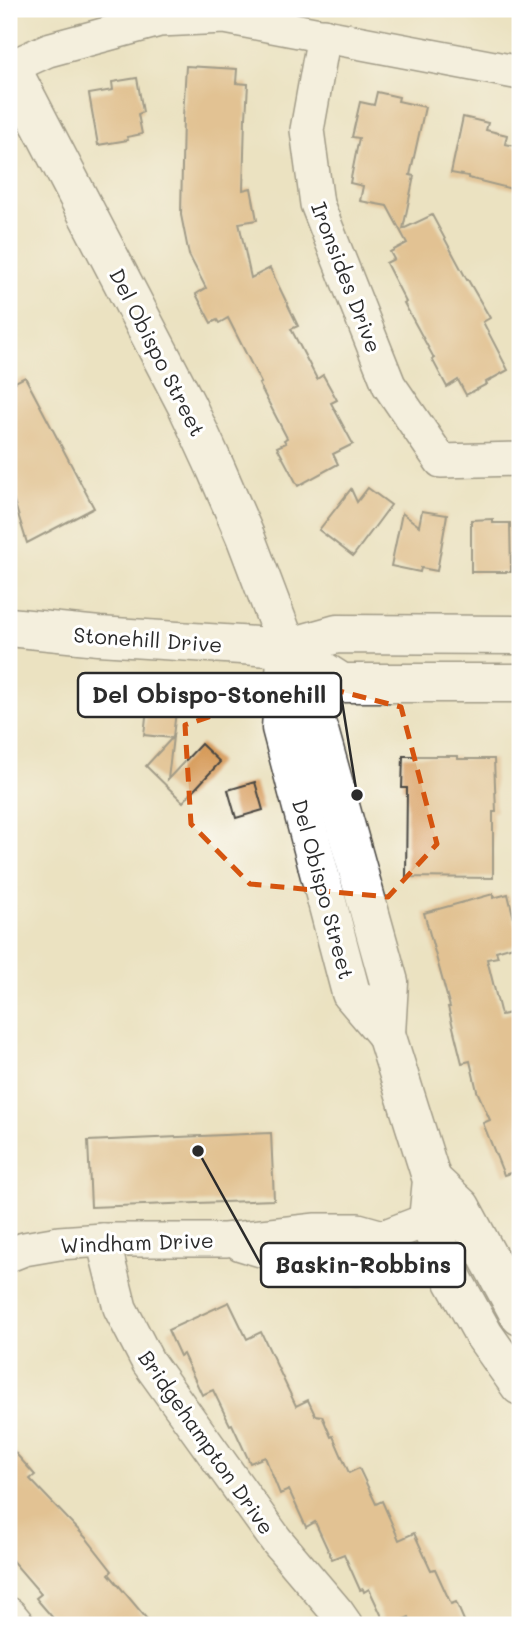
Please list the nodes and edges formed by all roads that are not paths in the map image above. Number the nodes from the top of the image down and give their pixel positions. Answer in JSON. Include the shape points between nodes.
{"nodes":[{"id":1,"x":324,"y":35,"type":"junction"},
{"id":2,"x":10,"y":66,"type":"edge"},
{"id":3,"x":520,"y":73,"type":"edge"},
{"id":4,"x":520,"y":459,"type":"edge"},
{"id":5,"x":9,"y":627,"type":"edge"},
{"id":6,"x":520,"y":635,"type":"edge"},
{"id":7,"x":287,"y":648,"type":"junction"},
{"id":8,"x":520,"y":683,"type":"edge"},
{"id":9,"x":445,"y":1214,"type":"junction"},
{"id":10,"x":103,"y":1240,"type":"junction"},
{"id":11,"x":9,"y":1255,"type":"edge"},
{"id":12,"x":520,"y":1316,"type":"edge"},
{"id":13,"x":520,"y":1386,"type":"edge"},
{"id":14,"x":9,"y":1614,"type":"edge"},
{"id":15,"x":18,"y":1625,"type":"edge"},
{"id":16,"x":346,"y":1625,"type":"edge"}],
"edges":[{"from":1,"to":2,"type":"street","via":[[225,17],[159,20],[48,50]]},
{"from":1,"to":3,"type":"street"},
{"from":1,"to":4,"type":"street","name":"Ironsides Drive","via":[[307,130],[317,204],[389,385],[441,461]]},
{"from":2,"to":7,"type":"main road","name":"Del Obispo Street","via":[[187,406],[245,536]]},
{"from":5,"to":7,"type":"main road","name":"Stonehill Drive"},
{"from":6,"to":7,"type":"main road","name":"Stonehill Drive","via":[[337,634]]},
{"from":7,"to":8,"type":"main road","name":"Stonehill Drive","via":[[342,683]]},
{"from":7,"to":9,"type":"main road","name":"Del Obispo Street","via":[[320,734],[389,982],[386,1034]]},
{"from":9,"to":10,"type":"street","name":"Windham Drive","via":[[383,1237],[380,1255],[356,1269],[287,1258],[226,1240]]},
{"from":9,"to":12,"type":"main road"},
{"from":9,"to":13,"type":"main road","name":"Del Obispo Street","via":[[460,1292]]},
{"from":10,"to":11,"type":"street","name":"Windham Drive","via":[[59,1243]]},
{"from":10,"to":16,"type":"street","name":"Bridgehampton Drive","via":[[120,1308],[148,1362],[276,1540]]},
{"from":14,"to":15,"type":"street"}]}
